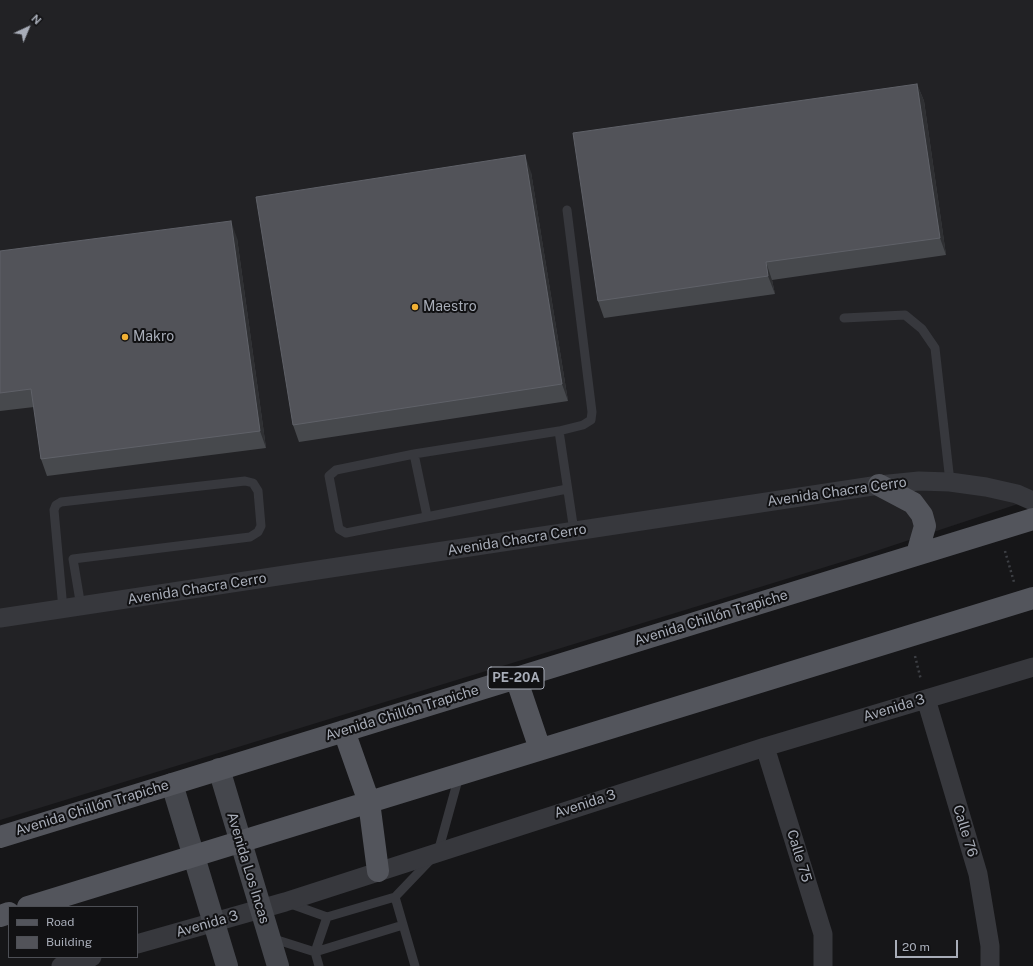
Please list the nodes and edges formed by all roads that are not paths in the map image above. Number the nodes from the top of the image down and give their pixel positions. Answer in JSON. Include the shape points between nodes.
{"nodes":[{"id":1,"x":568,"y":210,"type":"dead end"},
{"id":2,"x":844,"y":318,"type":"dead end"},
{"id":3,"x":559,"y":431,"type":"junction"},
{"id":4,"x":414,"y":454,"type":"junction"},
{"id":5,"x":950,"y":482,"type":"junction"},
{"id":6,"x":878,"y":485,"type":"junction"},
{"id":7,"x":567,"y":489,"type":"junction"},
{"id":8,"x":1033,"y":501,"type":"edge"},
{"id":9,"x":427,"y":516,"type":"junction"},
{"id":10,"x":1033,"y":519,"type":"edge"},
{"id":11,"x":574,"y":531,"type":"junction"},
{"id":12,"x":917,"y":554,"type":"junction"},
{"id":13,"x":73,"y":558,"type":"junction"},
{"id":14,"x":58,"y":560,"type":"junction"},
{"id":15,"x":1026,"y":600,"type":"edge"},
{"id":16,"x":72,"y":608,"type":"junction"},
{"id":17,"x":0,"y":618,"type":"edge"},
{"id":18,"x":1033,"y":667,"type":"edge"},
{"id":19,"x":516,"y":678,"type":"junction"},
{"id":20,"x":926,"y":698,"type":"junction"},
{"id":21,"x":344,"y":731,"type":"junction"},
{"id":22,"x":765,"y":747,"type":"junction"},
{"id":23,"x":540,"y":749,"type":"junction"},
{"id":24,"x":218,"y":769,"type":"junction"},
{"id":25,"x":459,"y":774,"type":"junction"},
{"id":26,"x":172,"y":784,"type":"junction"},
{"id":27,"x":368,"y":802,"type":"junction"},
{"id":28,"x":0,"y":837,"type":"edge"},
{"id":29,"x":240,"y":842,"type":"junction"},
{"id":30,"x":438,"y":852,"type":"junction"},
{"id":31,"x":194,"y":856,"type":"junction"},
{"id":32,"x":378,"y":870,"type":"junction"},
{"id":33,"x":395,"y":897,"type":"junction"},
{"id":34,"x":285,"y":902,"type":"junction"},
{"id":35,"x":31,"y":906,"type":"edge"},
{"id":36,"x":260,"y":908,"type":"junction"},
{"id":37,"x":327,"y":917,"type":"junction"},
{"id":38,"x":214,"y":922,"type":"junction"},
{"id":39,"x":403,"y":926,"type":"junction"},
{"id":40,"x":269,"y":937,"type":"junction"},
{"id":41,"x":138,"y":944,"type":"edge"},
{"id":42,"x":315,"y":952,"type":"junction"},
{"id":43,"x":89,"y":958,"type":"edge"},
{"id":44,"x":61,"y":966,"type":"edge"},
{"id":45,"x":228,"y":966,"type":"edge"},
{"id":46,"x":278,"y":966,"type":"edge"},
{"id":47,"x":319,"y":966,"type":"edge"},
{"id":48,"x":415,"y":966,"type":"edge"},
{"id":49,"x":823,"y":966,"type":"edge"},
{"id":50,"x":990,"y":966,"type":"edge"}],
"edges":[{"from":1,"to":3,"type":"lane","via":[[592,412],[591,420],[583,425]]},
{"from":2,"to":5,"type":"lane","via":[[905,315],[922,329],[936,348]]},
{"from":3,"to":4,"type":"lane"},
{"from":3,"to":7,"type":"lane"},
{"from":4,"to":9,"type":"lane"},
{"from":4,"to":9,"type":"lane","via":[[332,472],[329,476],[339,529],[346,533]]},
{"from":5,"to":6,"type":"street","name":"Avenida Chacra Cerro","via":[[919,481]]},
{"from":5,"to":8,"type":"street","name":"Avenida Chacra Cerro","via":[[1017,494]]},
{"from":6,"to":11,"type":"street","name":"Avenida Chacra Cerro"},
{"from":6,"to":12,"type":"main road","via":[[913,503],[922,516],[925,526]]},
{"from":7,"to":9,"type":"lane"},
{"from":7,"to":11,"type":"lane"},
{"from":10,"to":12,"type":"main road","name":"Avenida Chillón Trapiche","number":"PE-20A"},
{"from":11,"to":16,"type":"street","name":"Avenida Chacra Cerro"},
{"from":12,"to":19,"type":"main road","name":"Avenida Chillón Trapiche","number":"PE-20A"},
{"from":13,"to":14,"type":"lane"},
{"from":13,"to":14,"type":"lane","via":[[250,536],[258,532],[262,526],[258,491],[253,483],[245,481],[61,502],[54,510]]},
{"from":13,"to":16,"type":"lane"},
{"from":14,"to":16,"type":"lane"},
{"from":15,"to":23,"type":"main road"},
{"from":16,"to":17,"type":"street","name":"Avenida Chacra Cerro"},
{"from":18,"to":20,"type":"street","name":"Avenida 3"},
{"from":19,"to":21,"type":"main road","name":"Avenida Chillón Trapiche","number":"PE-20A"},
{"from":19,"to":23,"type":"main road"},
{"from":20,"to":22,"type":"street","name":"Avenida 3"},
{"from":20,"to":50,"type":"street","name":"Calle 76","via":[[978,874],[990,946]]},
{"from":21,"to":24,"type":"main road","name":"Avenida Chillón Trapiche","number":"PE-20A"},
{"from":21,"to":27,"type":"main road"},
{"from":22,"to":30,"type":"street","name":"Avenida 3"},
{"from":22,"to":49,"type":"street","name":"Calle 75","via":[[823,934]]},
{"from":23,"to":25,"type":"main road"},
{"from":24,"to":26,"type":"main road","name":"Avenida Chillón Trapiche","number":"PE-20A"},
{"from":24,"to":29,"type":"main road","name":"Avenida Los Incas"},
{"from":25,"to":27,"type":"main road"},
{"from":25,"to":30,"type":"lane"},
{"from":26,"to":28,"type":"main road","name":"Avenida Chillón Trapiche","number":"PE-20A"},
{"from":26,"to":31,"type":"main road"},
{"from":27,"to":29,"type":"main road"},
{"from":27,"to":32,"type":"main road"},
{"from":29,"to":31,"type":"main road"},
{"from":29,"to":36,"type":"main road","name":"Avenida Los Incas"},
{"from":30,"to":32,"type":"street","name":"Avenida 3"},
{"from":30,"to":33,"type":"lane"},
{"from":31,"to":35,"type":"main road"},
{"from":31,"to":38,"type":"main road"},
{"from":32,"to":34,"type":"street","name":"Avenida 3"},
{"from":33,"to":37,"type":"lane"},
{"from":33,"to":39,"type":"lane"},
{"from":34,"to":36,"type":"street","name":"Avenida 3"},
{"from":34,"to":37,"type":"lane"},
{"from":36,"to":38,"type":"street","name":"Avenida 3"},
{"from":36,"to":40,"type":"main road","name":"Avenida Los Incas"},
{"from":37,"to":42,"type":"lane"},
{"from":38,"to":41,"type":"street","name":"Avenida 3"},
{"from":38,"to":45,"type":"main road"},
{"from":39,"to":42,"type":"lane"},
{"from":39,"to":48,"type":"lane"},
{"from":40,"to":42,"type":"lane"},
{"from":40,"to":46,"type":"main road","name":"Avenida Los Incas"},
{"from":42,"to":47,"type":"lane"},
{"from":43,"to":44,"type":"street"}]}
